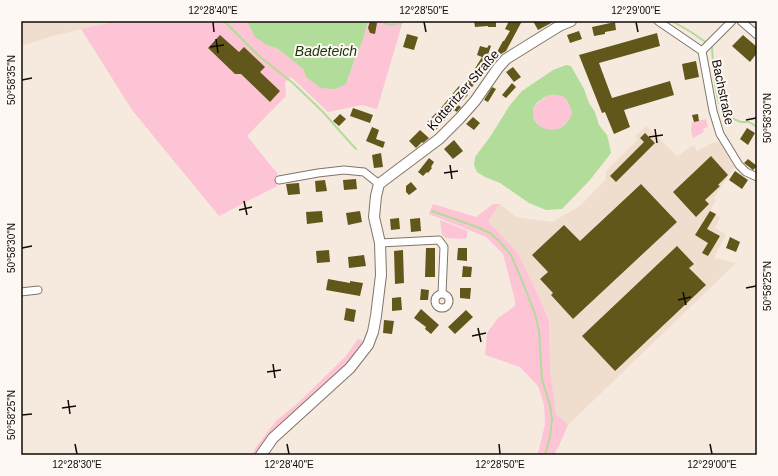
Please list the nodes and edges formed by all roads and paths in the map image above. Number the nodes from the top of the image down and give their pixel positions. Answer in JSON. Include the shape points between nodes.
{"nodes":[{"id":1,"x":571,"y":21,"type":"edge"},
{"id":2,"x":658,"y":21,"type":"edge"},
{"id":3,"x":732,"y":21,"type":"edge"},
{"id":4,"x":741,"y":21,"type":"edge"},
{"id":5,"x":757,"y":35,"type":"edge"},
{"id":6,"x":707,"y":47,"type":"junction"},
{"id":7,"x":757,"y":177,"type":"edge"},
{"id":8,"x":279,"y":180,"type":"dead end"},
{"id":9,"x":379,"y":184,"type":"junction"},
{"id":10,"x":380,"y":243,"type":"junction"},
{"id":11,"x":38,"y":290,"type":"dead end"},
{"id":12,"x":21,"y":292,"type":"edge"},
{"id":13,"x":442,"y":294,"type":"dead end"},
{"id":14,"x":261,"y":455,"type":"edge"}],
"edges":[{"from":1,"to":9,"type":"street","name":"Kotteritzer Straße","via":[[506,59],[475,101],[439,139]]},
{"from":2,"to":6,"type":"street","name":"Bachstraße"},
{"from":3,"to":6,"type":"street"},
{"from":4,"to":5,"type":"street"},
{"from":6,"to":7,"type":"street","name":"Bachstraße","via":[[713,111],[720,134],[739,165]]},
{"from":8,"to":9,"type":"street","via":[[344,170],[364,172]]},
{"from":9,"to":10,"type":"street","via":[[374,217]]},
{"from":10,"to":13,"type":"street","via":[[439,240],[444,247]]},
{"from":10,"to":14,"type":"street","via":[[381,275],[376,316],[368,345],[350,368],[273,438]]},
{"from":11,"to":12,"type":"street"}]}
